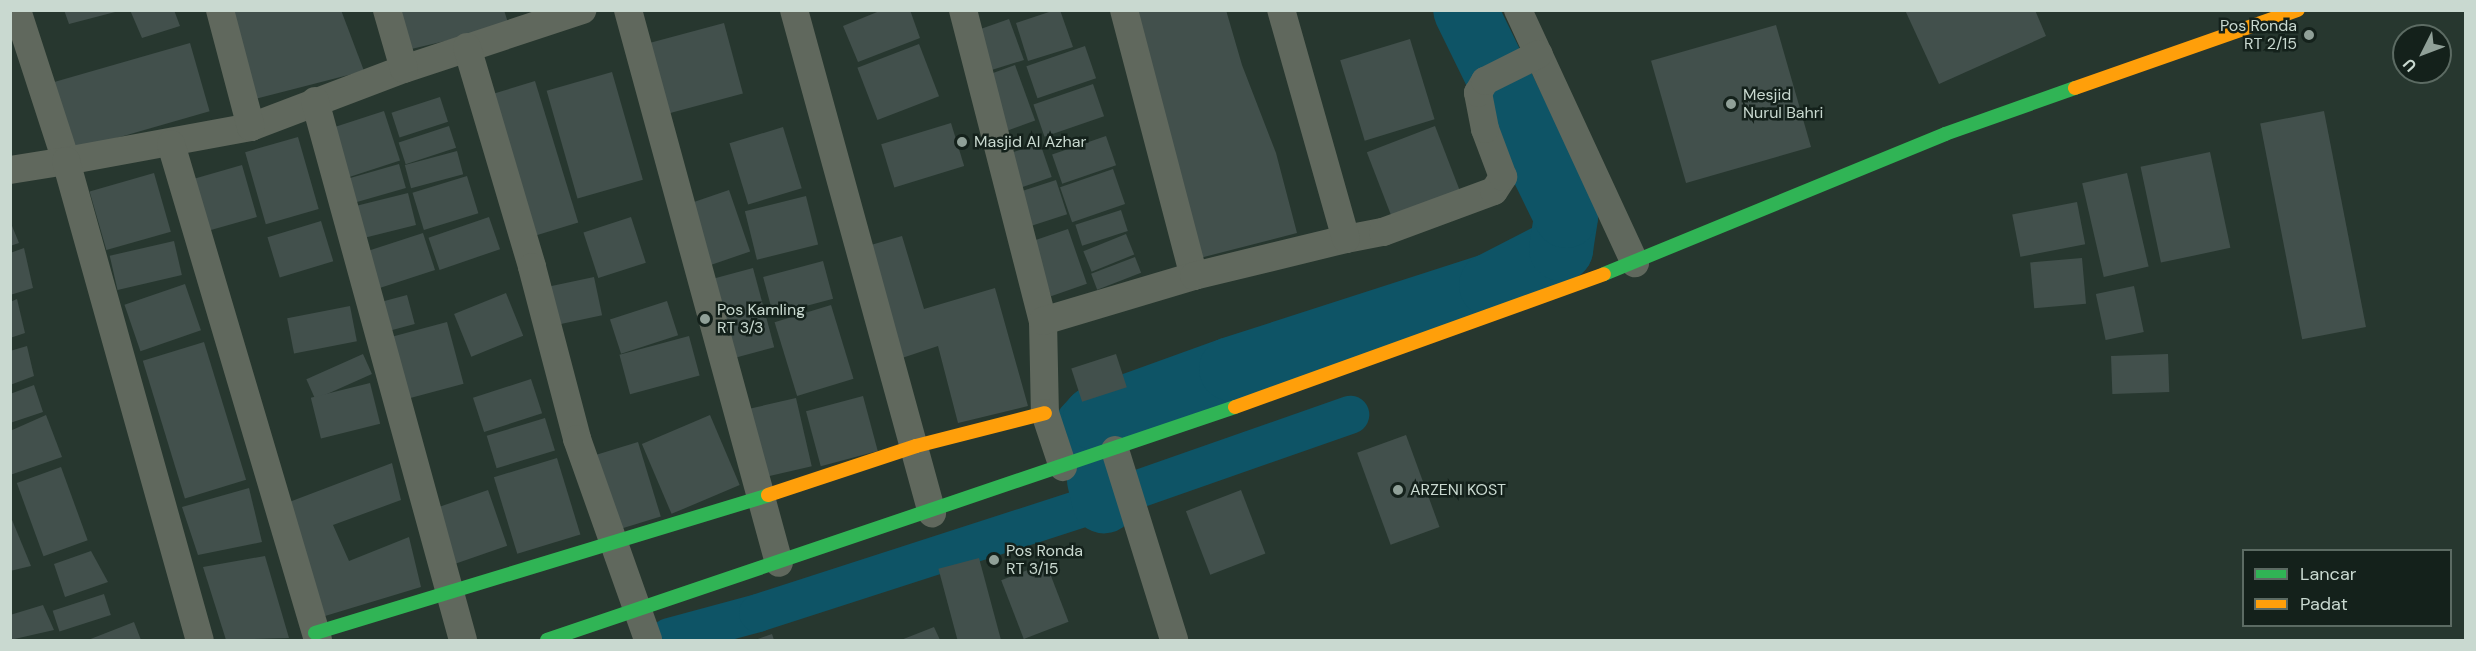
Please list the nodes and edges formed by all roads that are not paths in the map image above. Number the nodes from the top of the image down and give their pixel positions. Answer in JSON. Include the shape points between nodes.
{"nodes":[{"id":1,"x":17,"y":10,"type":"edge"},
{"id":2,"x":220,"y":10,"type":"edge"},
{"id":3,"x":387,"y":10,"type":"edge"},
{"id":4,"x":582,"y":10,"type":"edge"},
{"id":5,"x":628,"y":10,"type":"edge"},
{"id":6,"x":794,"y":10,"type":"edge"},
{"id":7,"x":963,"y":10,"type":"edge"},
{"id":8,"x":1124,"y":10,"type":"edge"},
{"id":9,"x":1281,"y":10,"type":"edge"},
{"id":10,"x":1518,"y":10,"type":"edge"},
{"id":11,"x":2298,"y":10,"type":"edge"},
{"id":12,"x":554,"y":14,"type":"edge"},
{"id":13,"x":467,"y":47,"type":"junction"},
{"id":14,"x":1528,"y":59,"type":"junction"},
{"id":15,"x":404,"y":69,"type":"junction"},
{"id":16,"x":315,"y":100,"type":"junction"},
{"id":17,"x":251,"y":127,"type":"junction"},
{"id":18,"x":171,"y":144,"type":"junction"},
{"id":19,"x":66,"y":161,"type":"junction"},
{"id":20,"x":10,"y":170,"type":"edge"},
{"id":21,"x":1346,"y":239,"type":"junction"},
{"id":22,"x":1635,"y":263,"type":"junction"},
{"id":23,"x":1194,"y":276,"type":"junction"},
{"id":24,"x":1043,"y":321,"type":"junction"},
{"id":25,"x":1045,"y":413,"type":"junction"},
{"id":26,"x":915,"y":446,"type":"junction"},
{"id":27,"x":1115,"y":450,"type":"junction"},
{"id":28,"x":1063,"y":467,"type":"junction"},
{"id":29,"x":759,"y":498,"type":"junction"},
{"id":30,"x":932,"y":513,"type":"junction"},
{"id":31,"x":612,"y":542,"type":"junction"},
{"id":32,"x":779,"y":563,"type":"junction"},
{"id":33,"x":448,"y":593,"type":"junction"},
{"id":34,"x":638,"y":610,"type":"junction"},
{"id":35,"x":316,"y":637,"type":"edge"},
{"id":36,"x":200,"y":640,"type":"edge"},
{"id":37,"x":463,"y":640,"type":"edge"},
{"id":38,"x":547,"y":640,"type":"edge"},
{"id":39,"x":648,"y":640,"type":"edge"},
{"id":40,"x":1174,"y":640,"type":"edge"}],
"edges":[{"from":1,"to":19,"type":"street"},
{"from":2,"to":17,"type":"street"},
{"from":3,"to":15,"type":"street"},
{"from":4,"to":12,"type":"street"},
{"from":5,"to":29,"type":"street","via":[[729,371]]},
{"from":6,"to":26,"type":"street"},
{"from":7,"to":24,"type":"street"},
{"from":8,"to":23,"type":"street"},
{"from":9,"to":21,"type":"street"},
{"from":10,"to":14,"type":"street"},
{"from":11,"to":22,"type":"main road","via":[[1945,134]]},
{"from":12,"to":13,"type":"street"},
{"from":13,"to":15,"type":"street"},
{"from":13,"to":31,"type":"street","via":[[532,267],[577,439]]},
{"from":14,"to":21,"type":"street","via":[[1485,81],[1478,93],[1485,129],[1503,177],[1494,192],[1383,232]]},
{"from":14,"to":22,"type":"street"},
{"from":15,"to":16,"type":"street"},
{"from":16,"to":17,"type":"street"},
{"from":16,"to":33,"type":"street"},
{"from":17,"to":18,"type":"street"},
{"from":18,"to":19,"type":"street"},
{"from":18,"to":35,"type":"street"},
{"from":19,"to":20,"type":"street"},
{"from":19,"to":36,"type":"street"},
{"from":21,"to":23,"type":"street"},
{"from":22,"to":27,"type":"main road"},
{"from":23,"to":24,"type":"street"},
{"from":24,"to":25,"type":"street"},
{"from":25,"to":26,"type":"main road"},
{"from":25,"to":28,"type":"street"},
{"from":26,"to":29,"type":"main road"},
{"from":26,"to":30,"type":"street"},
{"from":27,"to":28,"type":"main road"},
{"from":27,"to":40,"type":"street"},
{"from":28,"to":30,"type":"main road"},
{"from":29,"to":31,"type":"main road"},
{"from":29,"to":32,"type":"street"},
{"from":30,"to":32,"type":"main road"},
{"from":31,"to":33,"type":"main road"},
{"from":31,"to":34,"type":"street"},
{"from":32,"to":34,"type":"main road"},
{"from":33,"to":35,"type":"main road"},
{"from":33,"to":37,"type":"street"},
{"from":34,"to":38,"type":"main road"},
{"from":34,"to":39,"type":"street"}]}
